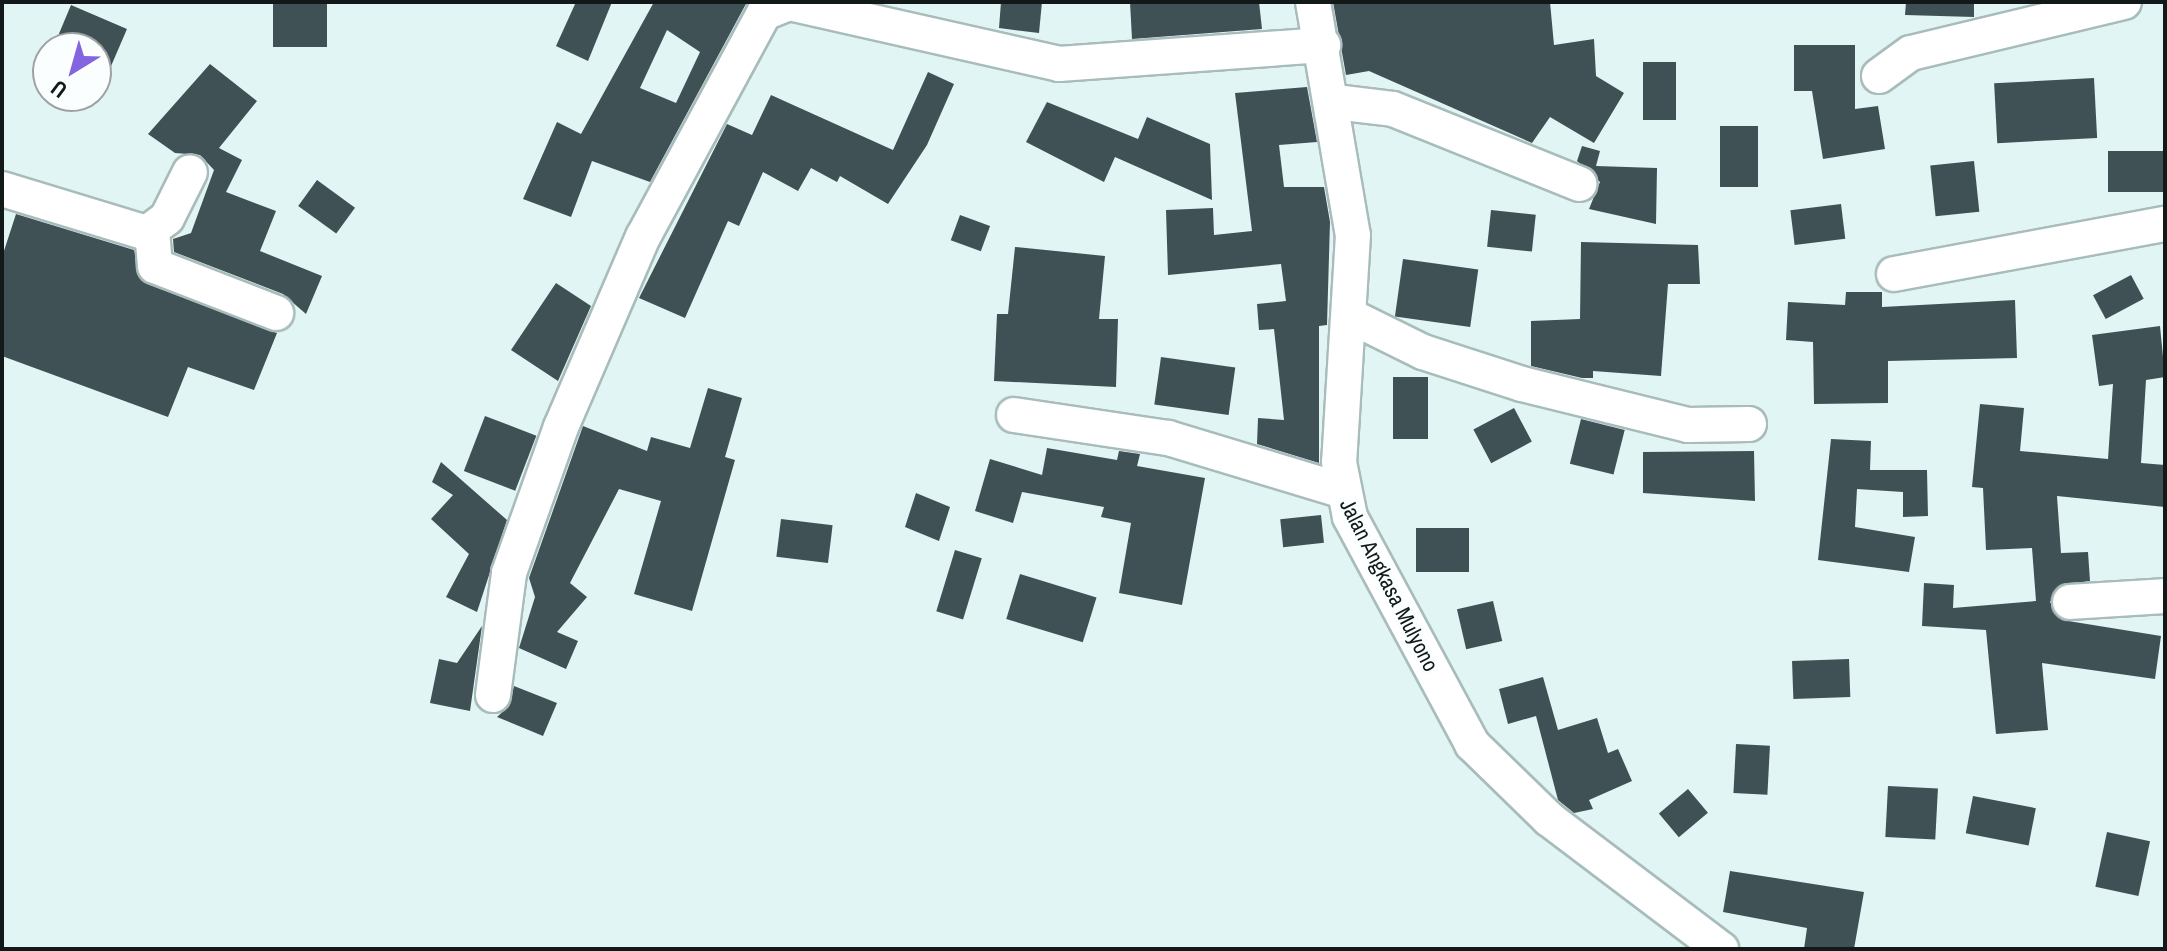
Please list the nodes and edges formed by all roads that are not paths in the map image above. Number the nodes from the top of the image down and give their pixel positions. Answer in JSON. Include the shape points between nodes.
{"nodes":[{"id":1,"x":1313,"y":2,"type":"edge"},
{"id":2,"x":2124,"y":2,"type":"edge"},
{"id":3,"x":1323,"y":45,"type":"junction"},
{"id":4,"x":1879,"y":76,"type":"dead end"},
{"id":5,"x":1335,"y":102,"type":"junction"},
{"id":6,"x":190,"y":172,"type":"dead end"},
{"id":7,"x":1580,"y":184,"type":"dead end"},
{"id":8,"x":2,"y":189,"type":"edge"},
{"id":9,"x":2165,"y":224,"type":"edge"},
{"id":10,"x":152,"y":231,"type":"junction"},
{"id":11,"x":1894,"y":274,"type":"dead end"},
{"id":12,"x":276,"y":313,"type":"dead end"},
{"id":13,"x":1352,"y":317,"type":"junction"},
{"id":14,"x":1014,"y":415,"type":"dead end"},
{"id":15,"x":1749,"y":424,"type":"dead end"},
{"id":16,"x":1340,"y":490,"type":"junction"},
{"id":17,"x":2165,"y":596,"type":"edge"},
{"id":18,"x":2070,"y":602,"type":"dead end"},
{"id":19,"x":493,"y":695,"type":"dead end"},
{"id":20,"x":1721,"y":949,"type":"edge"}],
"edges":[{"from":1,"to":3,"type":"street","name":"Jalan Angkasa Mulyono"},
{"from":2,"to":4,"type":"street","via":[[1911,53]]},
{"from":3,"to":5,"type":"street","name":"Jalan Angkasa Mulyono"},
{"from":3,"to":19,"type":"street","via":[[1059,64],[789,3],[764,13],[643,237],[561,427],[509,573]]},
{"from":5,"to":7,"type":"street","via":[[1393,109]]},
{"from":5,"to":13,"type":"street","name":"Jalan Angkasa Mulyono","via":[[1353,235]]},
{"from":6,"to":10,"type":"street","via":[[167,218]]},
{"from":8,"to":10,"type":"street","via":[[116,229]]},
{"from":9,"to":11,"type":"street"},
{"from":10,"to":12,"type":"street","via":[[155,266]]},
{"from":13,"to":15,"type":"street","via":[[1423,352],[1522,384],[1688,425]]},
{"from":13,"to":16,"type":"street","name":"Jalan Angkasa Mulyono"},
{"from":14,"to":16,"type":"street","via":[[1168,438]]},
{"from":16,"to":20,"type":"street","name":"Jalan Angkasa Mulyono","via":[[1472,744],[1549,819]]},
{"from":17,"to":18,"type":"street"}]}
